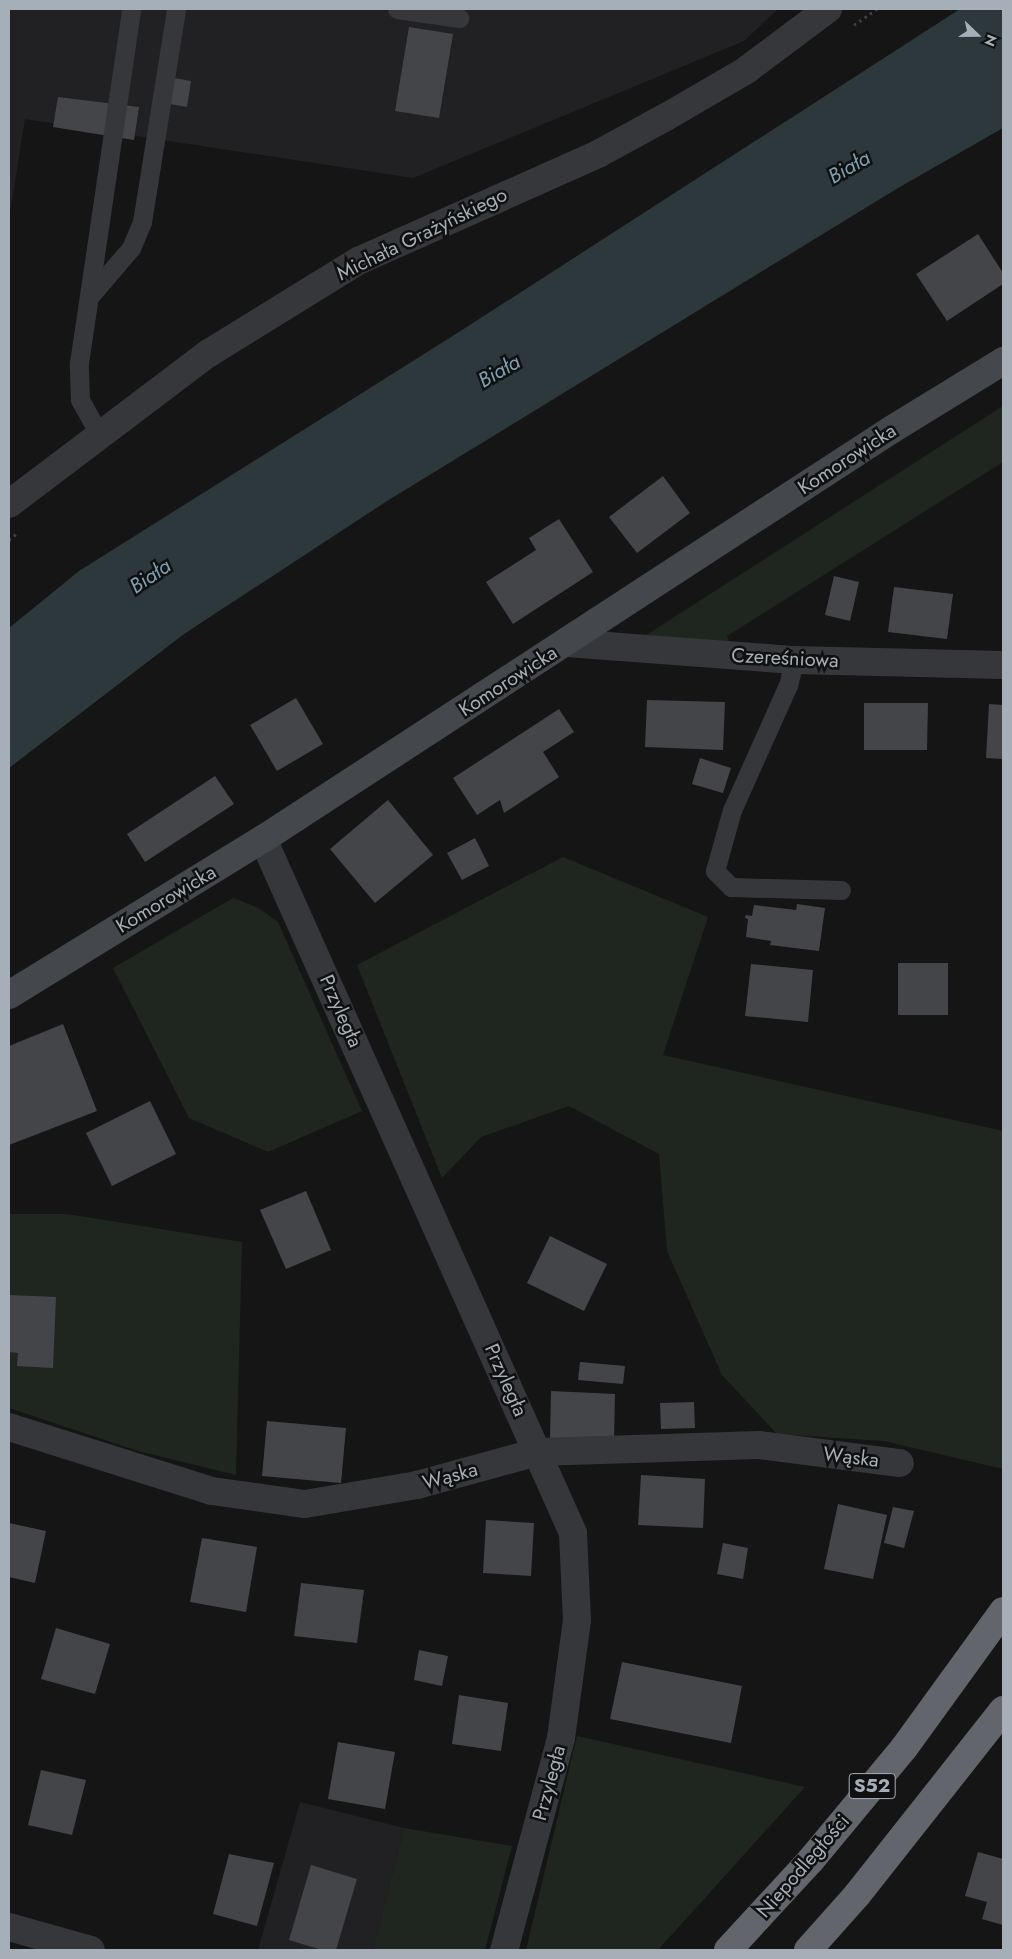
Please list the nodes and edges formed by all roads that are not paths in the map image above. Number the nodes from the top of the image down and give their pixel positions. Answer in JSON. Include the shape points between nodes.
{"nodes":[{"id":1,"x":131,"y":9,"type":"edge"},
{"id":2,"x":176,"y":9,"type":"edge"},
{"id":3,"x":398,"y":9,"type":"edge"},
{"id":4,"x":828,"y":9,"type":"edge"},
{"id":5,"x":459,"y":18,"type":"dead end"},
{"id":6,"x":89,"y":297,"type":"junction"},
{"id":7,"x":1003,"y":361,"type":"edge"},
{"id":8,"x":99,"y":434,"type":"junction"},
{"id":9,"x":9,"y":504,"type":"edge"},
{"id":10,"x":567,"y":643,"type":"junction"},
{"id":11,"x":794,"y":660,"type":"junction"},
{"id":12,"x":1003,"y":665,"type":"edge"},
{"id":13,"x":263,"y":839,"type":"junction"},
{"id":14,"x":841,"y":890,"type":"dead end"},
{"id":15,"x":9,"y":995,"type":"edge"},
{"id":16,"x":9,"y":1426,"type":"edge"},
{"id":17,"x":538,"y":1452,"type":"junction"},
{"id":18,"x":900,"y":1464,"type":"dead end"},
{"id":19,"x":1003,"y":1612,"type":"edge"},
{"id":20,"x":1003,"y":1710,"type":"edge"},
{"id":21,"x":9,"y":1927,"type":"edge"},
{"id":22,"x":91,"y":1950,"type":"edge"},
{"id":23,"x":504,"y":1950,"type":"edge"},
{"id":24,"x":728,"y":1950,"type":"edge"},
{"id":25,"x":808,"y":1950,"type":"edge"}],
"edges":[{"from":1,"to":6,"type":"lane"},
{"from":2,"to":6,"type":"lane","via":[[142,222],[131,248]]},
{"from":3,"to":5,"type":"lane"},
{"from":4,"to":8,"type":"street","name":"Michała Grażyńskiego","via":[[745,71],[666,118],[598,154],[358,261],[209,353]]},
{"from":6,"to":8,"type":"lane","via":[[80,363],[80,400]]},
{"from":7,"to":10,"type":"street","name":"Komorowicka","via":[[890,430]]},
{"from":8,"to":9,"type":"street","name":"Michała Grażyńskiego"},
{"from":10,"to":11,"type":"street","name":"Czereśniowa"},
{"from":10,"to":13,"type":"street","name":"Komorowicka"},
{"from":11,"to":12,"type":"street","name":"Czereśniowa"},
{"from":11,"to":14,"type":"lane","via":[[788,685],[732,810],[715,871],[732,886]]},
{"from":13,"to":15,"type":"street","name":"Komorowicka"},
{"from":13,"to":17,"type":"street","name":"Przyległa"},
{"from":16,"to":17,"type":"street","name":"Wąska","via":[[212,1491],[305,1504],[418,1485]]},
{"from":17,"to":18,"type":"street","name":"Wąska","via":[[759,1446]]},
{"from":17,"to":23,"type":"street","name":"Przyległa","via":[[574,1533],[577,1620],[561,1738]]},
{"from":19,"to":24,"type":"highway","name":"Niepodległości","number":"S52","via":[[904,1748],[811,1860]]},
{"from":20,"to":25,"type":"highway","number":"S52","via":[[857,1895]]},
{"from":21,"to":22,"type":"street"}]}
